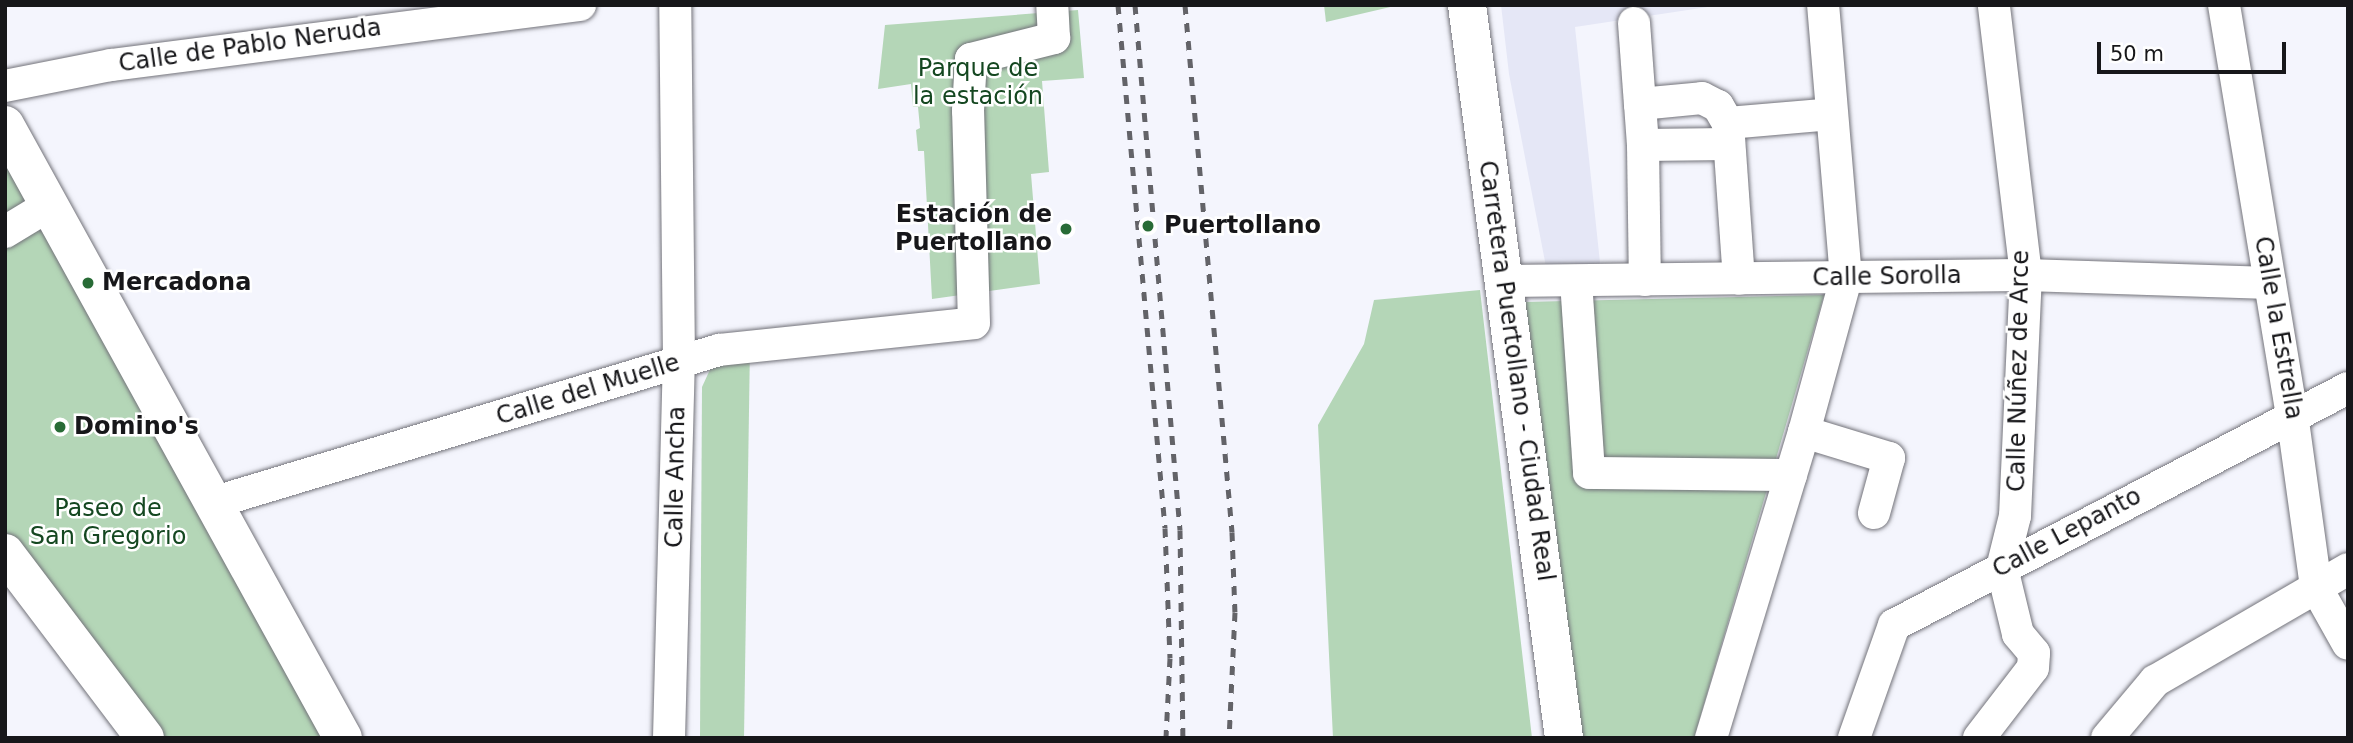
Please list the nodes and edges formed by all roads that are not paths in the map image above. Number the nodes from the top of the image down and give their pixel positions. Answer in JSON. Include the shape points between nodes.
{"nodes":[{"id":1,"x":580,"y":5,"type":"edge"},
{"id":2,"x":676,"y":5,"type":"edge"},
{"id":3,"x":1052,"y":5,"type":"edge"},
{"id":4,"x":1467,"y":5,"type":"edge"},
{"id":5,"x":1823,"y":5,"type":"edge"},
{"id":6,"x":1994,"y":5,"type":"edge"},
{"id":7,"x":2224,"y":5,"type":"edge"},
{"id":8,"x":1634,"y":23,"type":"dead end"},
{"id":9,"x":5,"y":86,"type":"edge"},
{"id":10,"x":1640,"y":104,"type":"junction"},
{"id":11,"x":1832,"y":114,"type":"junction"},
{"id":12,"x":5,"y":125,"type":"edge"},
{"id":13,"x":1728,"y":134,"type":"junction"},
{"id":14,"x":1643,"y":145,"type":"junction"},
{"id":15,"x":48,"y":206,"type":"junction"},
{"id":16,"x":5,"y":232,"type":"edge"},
{"id":17,"x":2026,"y":275,"type":"junction"},
{"id":18,"x":1846,"y":278,"type":"junction"},
{"id":19,"x":1739,"y":279,"type":"junction"},
{"id":20,"x":1645,"y":280,"type":"junction"},
{"id":21,"x":1504,"y":281,"type":"junction"},
{"id":22,"x":1576,"y":281,"type":"junction"},
{"id":23,"x":2270,"y":283,"type":"junction"},
{"id":24,"x":679,"y":362,"type":"junction"},
{"id":25,"x":2348,"y":388,"type":"edge"},
{"id":26,"x":2292,"y":414,"type":"junction"},
{"id":27,"x":1804,"y":432,"type":"junction"},
{"id":28,"x":1791,"y":475,"type":"junction"},
{"id":29,"x":212,"y":503,"type":"junction"},
{"id":30,"x":1874,"y":513,"type":"dead end"},
{"id":31,"x":5,"y":553,"type":"edge"},
{"id":32,"x":2002,"y":568,"type":"junction"},
{"id":33,"x":2348,"y":569,"type":"edge"},
{"id":34,"x":2316,"y":587,"type":"junction"},
{"id":35,"x":2348,"y":644,"type":"edge"},
{"id":36,"x":145,"y":738,"type":"edge"},
{"id":37,"x":343,"y":738,"type":"edge"},
{"id":38,"x":669,"y":738,"type":"edge"},
{"id":39,"x":1564,"y":738,"type":"edge"},
{"id":40,"x":1711,"y":738,"type":"edge"},
{"id":41,"x":1854,"y":738,"type":"edge"},
{"id":42,"x":1979,"y":738,"type":"edge"},
{"id":43,"x":2107,"y":738,"type":"edge"}],
"edges":[{"from":1,"to":9,"type":"street","name":"Calle de Pablo Neruda","via":[[111,65]]},
{"from":2,"to":24,"type":"street","name":"Calle Ancha"},
{"from":3,"to":24,"type":"street","name":"Calle del Muelle","via":[[1054,38],[971,59],[968,111],[974,323],[750,345]]},
{"from":4,"to":21,"type":"main road","name":"Carretera Puertollano - Ciudad Real"},
{"from":5,"to":11,"type":"street"},
{"from":6,"to":17,"type":"street","name":"Calle Núñez de Arce"},
{"from":7,"to":23,"type":"street","name":"Calle la Estrella"},
{"from":8,"to":10,"type":"street"},
{"from":10,"to":13,"type":"street","via":[[1702,98],[1718,106]]},
{"from":10,"to":14,"type":"street"},
{"from":11,"to":13,"type":"street"},
{"from":11,"to":18,"type":"street"},
{"from":12,"to":15,"type":"main road"},
{"from":13,"to":14,"type":"street"},
{"from":13,"to":19,"type":"street"},
{"from":14,"to":20,"type":"street"},
{"from":15,"to":16,"type":"street"},
{"from":15,"to":29,"type":"main road"},
{"from":17,"to":18,"type":"street","name":"Calle Sorolla"},
{"from":17,"to":23,"type":"street","name":"Calle Sorolla"},
{"from":17,"to":32,"type":"street","name":"Calle Núñez de Arce","via":[[2015,516]]},
{"from":18,"to":19,"type":"street","name":"Calle Sorolla"},
{"from":18,"to":27,"type":"street"},
{"from":19,"to":20,"type":"street","name":"Calle Sorolla"},
{"from":20,"to":22,"type":"street","name":"Calle Sorolla"},
{"from":21,"to":22,"type":"street","name":"Calle Sorolla"},
{"from":21,"to":39,"type":"main road","name":"Carretera Puertollano - Ciudad Real"},
{"from":22,"to":28,"type":"street","via":[[1589,472]]},
{"from":23,"to":26,"type":"street","name":"Calle la Estrella"},
{"from":24,"to":29,"type":"street","name":"Calle del Muelle"},
{"from":24,"to":38,"type":"street","name":"Calle Ancha"},
{"from":25,"to":26,"type":"street","name":"Calle Lepanto"},
{"from":26,"to":32,"type":"street","name":"Calle Lepanto"},
{"from":26,"to":34,"type":"street","name":"Calle la Estrella"},
{"from":27,"to":28,"type":"street"},
{"from":27,"to":30,"type":"street","via":[[1892,449]]},
{"from":28,"to":40,"type":"street"},
{"from":29,"to":37,"type":"main road"},
{"from":31,"to":36,"type":"main road"},
{"from":32,"to":41,"type":"street","name":"Calle Lepanto","via":[[1894,625]]},
{"from":32,"to":42,"type":"street","via":[[2018,634],[2034,653],[2033,668]]},
{"from":33,"to":34,"type":"street"},
{"from":34,"to":35,"type":"street","name":"Calle la Estrella"},
{"from":34,"to":43,"type":"street","via":[[2155,681]]}]}
